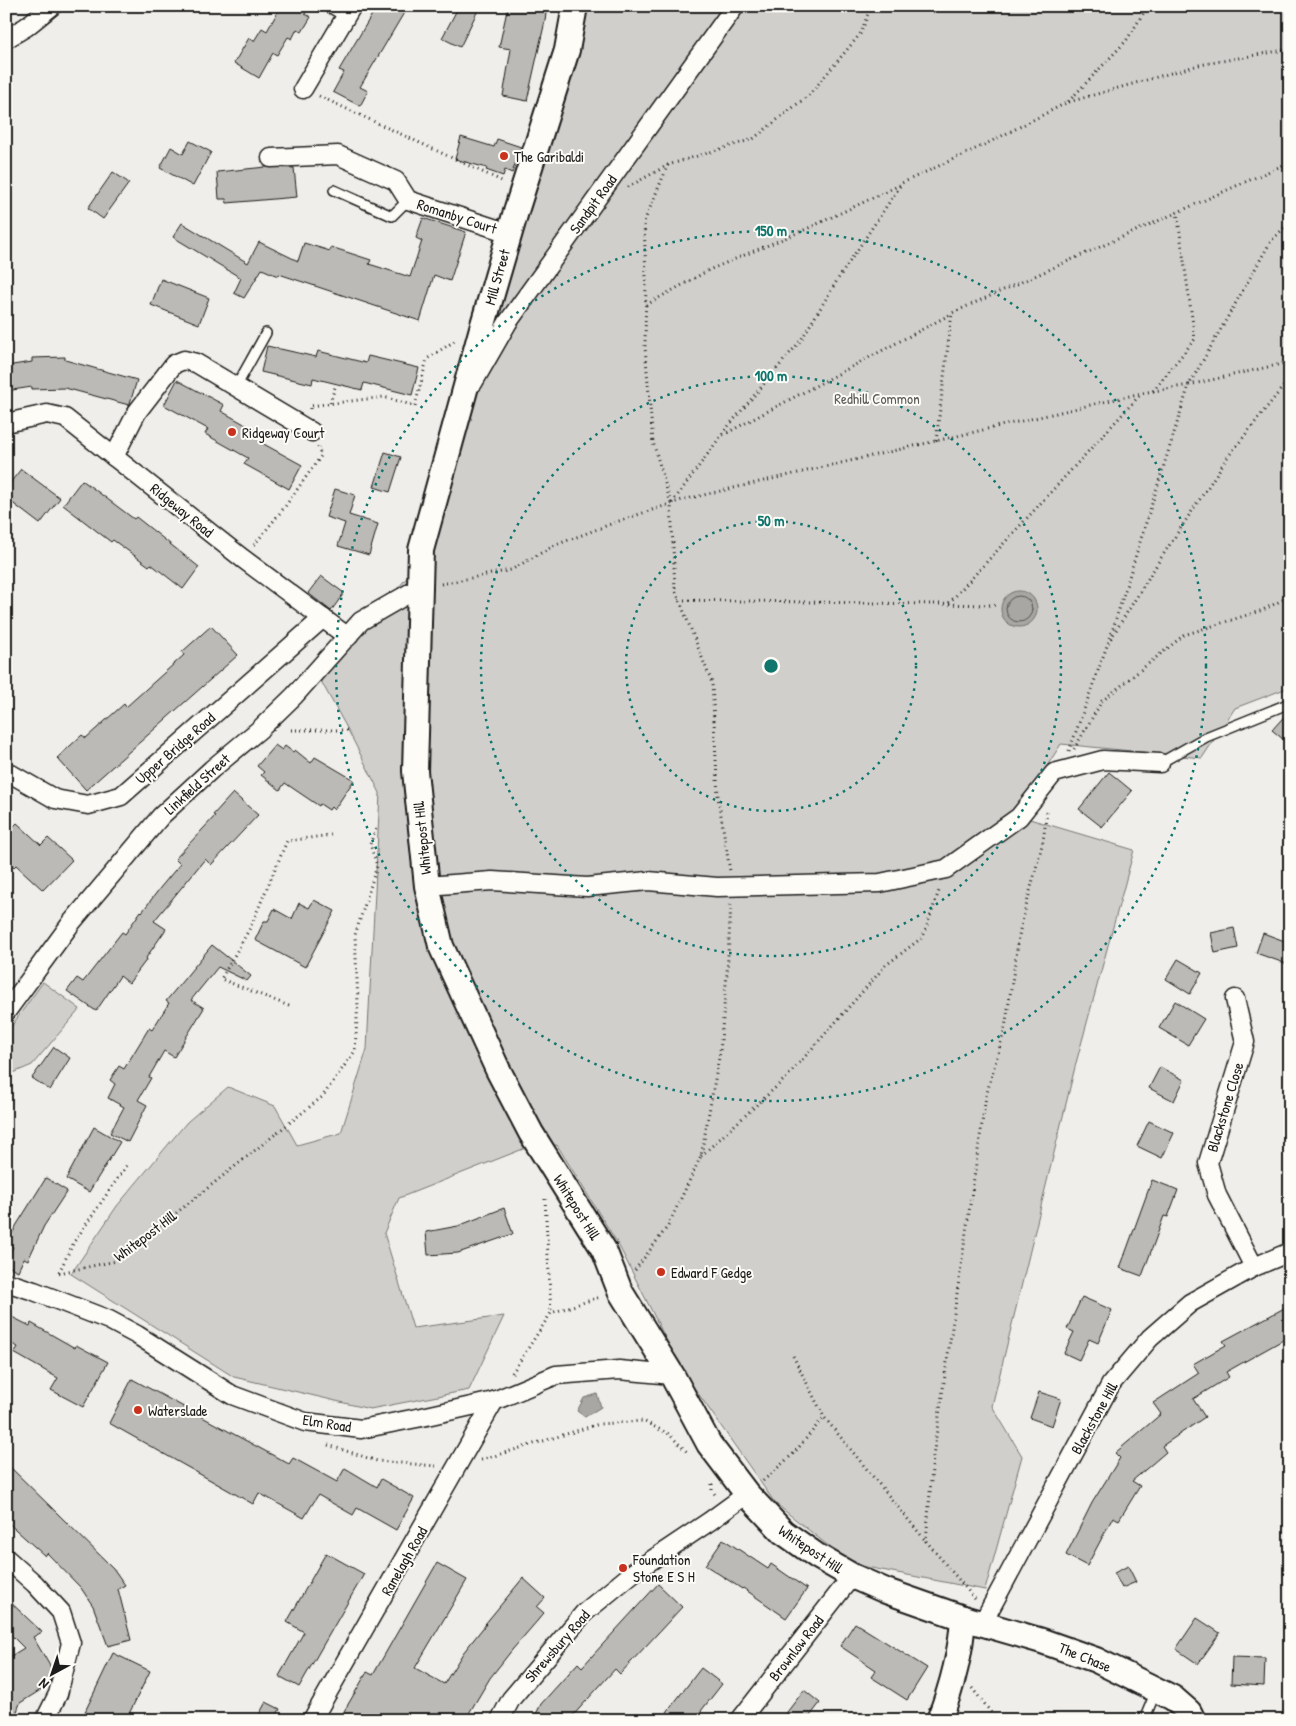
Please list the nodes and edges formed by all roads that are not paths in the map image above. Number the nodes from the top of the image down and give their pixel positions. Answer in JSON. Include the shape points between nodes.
{"nodes":[{"id":1,"x":52,"y":6,"type":"edge"},
{"id":2,"x":327,"y":6,"type":"edge"},
{"id":3,"x":575,"y":6,"type":"edge"},
{"id":4,"x":735,"y":6,"type":"edge"},
{"id":5,"x":349,"y":11,"type":"edge"},
{"id":6,"x":6,"y":39,"type":"edge"},
{"id":7,"x":303,"y":89,"type":"road end"},
{"id":8,"x":271,"y":158,"type":"dead end"},
{"id":9,"x":334,"y":190,"type":"dead end"},
{"id":10,"x":408,"y":200,"type":"junction"},
{"id":11,"x":509,"y":233,"type":"junction"},
{"id":12,"x":266,"y":333,"type":"dead end"},
{"id":13,"x":236,"y":387,"type":"junction"},
{"id":14,"x":459,"y":408,"type":"junction"},
{"id":15,"x":6,"y":423,"type":"edge"},
{"id":16,"x":312,"y":432,"type":"road end"},
{"id":17,"x":114,"y":457,"type":"junction"},
{"id":18,"x":422,"y":550,"type":"joint"},
{"id":19,"x":420,"y":587,"type":"junction"},
{"id":20,"x":323,"y":618,"type":"junction"},
{"id":21,"x":348,"y":637,"type":"junction"},
{"id":22,"x":1290,"y":703,"type":"edge"},
{"id":23,"x":1160,"y":763,"type":"joint"},
{"id":24,"x":6,"y":770,"type":"edge"},
{"id":25,"x":427,"y":886,"type":"junction"},
{"id":26,"x":1235,"y":999,"type":"dead end"},
{"id":27,"x":7,"y":1010,"type":"edge"},
{"id":28,"x":1290,"y":1252,"type":"edge"},
{"id":29,"x":1254,"y":1267,"type":"junction"},
{"id":30,"x":6,"y":1282,"type":"edge"},
{"id":31,"x":672,"y":1375,"type":"junction"},
{"id":32,"x":494,"y":1401,"type":"junction"},
{"id":33,"x":747,"y":1494,"type":"junction"},
{"id":34,"x":6,"y":1558,"type":"edge"},
{"id":35,"x":852,"y":1576,"type":"junction"},
{"id":36,"x":978,"y":1618,"type":"junction"},
{"id":37,"x":1157,"y":1689,"type":"junction"},
{"id":38,"x":45,"y":1720,"type":"edge"},
{"id":39,"x":312,"y":1720,"type":"edge"},
{"id":40,"x":500,"y":1720,"type":"edge"},
{"id":41,"x":740,"y":1720,"type":"edge"},
{"id":42,"x":939,"y":1720,"type":"edge"},
{"id":43,"x":1144,"y":1720,"type":"edge"},
{"id":44,"x":1193,"y":1720,"type":"edge"}],
"edges":[{"from":1,"to":6,"type":"street"},
{"from":2,"to":5,"type":"lane"},
{"from":3,"to":11,"type":"street","name":"Mill Street","via":[[567,50]]},
{"from":4,"to":14,"type":"street","name":"Sandpit Road","via":[[508,322]]},
{"from":5,"to":7,"type":"street"},
{"from":8,"to":10,"type":"street","name":"Romanby Court","via":[[338,155],[396,181]]},
{"from":9,"to":10,"type":"lane","via":[[392,216]]},
{"from":10,"to":11,"type":"street","name":"Romanby Court"},
{"from":11,"to":14,"type":"street","name":"Mill Street"},
{"from":12,"to":13,"type":"lane"},
{"from":13,"to":16,"type":"street"},
{"from":13,"to":17,"type":"street","via":[[196,364],[184,360],[174,364],[137,412]]},
{"from":14,"to":18,"type":"street","name":"Mill Street"},
{"from":15,"to":17,"type":"street","name":"Ridgeway Road","via":[[47,414],[65,418]]},
{"from":17,"to":20,"type":"street","name":"Ridgeway Road"},
{"from":18,"to":19,"type":"street","name":"Whitepost Hill"},
{"from":19,"to":21,"type":"street","name":"Linkfield Street","via":[[361,621]]},
{"from":19,"to":25,"type":"street","name":"Whitepost Hill","via":[[415,771]]},
{"from":20,"to":21,"type":"street","name":"Ridgeway Road"},
{"from":20,"to":24,"type":"street","name":"Upper Bridge Road","via":[[121,796],[88,805],[55,799]]},
{"from":21,"to":27,"type":"street","name":"Linkfield Street","via":[[260,729],[161,816],[72,922]]},
{"from":22,"to":23,"type":"lane","via":[[1206,737]]},
{"from":23,"to":25,"type":"street","via":[[1103,760],[1059,767],[1019,816],[946,868],[880,883],[718,887],[648,881],[587,887],[492,881]]},
{"from":25,"to":31,"type":"street","name":"Whitepost Hill","via":[[442,946],[498,1070],[531,1133],[604,1250],[620,1291]]},
{"from":26,"to":29,"type":"street","name":"Blackstone Close","via":[[1245,1042],[1208,1163],[1217,1195]]},
{"from":28,"to":29,"type":"street","name":"Blackstone Hill"},
{"from":29,"to":36,"type":"street","name":"Blackstone Hill","via":[[1190,1303],[1150,1338],[1111,1384]]},
{"from":30,"to":32,"type":"street","name":"Elm Road","via":[[110,1320],[232,1395],[305,1422],[361,1429]]},
{"from":31,"to":32,"type":"street","name":"Elm Road","via":[[619,1370],[556,1375]]},
{"from":31,"to":33,"type":"street","name":"Whitepost Hill","via":[[709,1444]]},
{"from":32,"to":39,"type":"street","name":"Ranelagh Road"},
{"from":33,"to":35,"type":"street","name":"Whitepost Hill","via":[[782,1532]]},
{"from":33,"to":40,"type":"street","name":"Shrewsbury Road","via":[[634,1572],[584,1613],[511,1700]]},
{"from":34,"to":38,"type":"street","via":[[61,1612],[71,1643],[58,1694]]},
{"from":35,"to":36,"type":"street","name":"Whitepost Hill","via":[[886,1591]]},
{"from":35,"to":41,"type":"street","name":"Brownlow Road"},
{"from":36,"to":37,"type":"street","name":"The Chase","via":[[1087,1657]]},
{"from":36,"to":42,"type":"street","via":[[960,1645]]},
{"from":37,"to":43,"type":"lane"},
{"from":37,"to":44,"type":"street","name":"The Chase","via":[[1173,1698]]}]}
